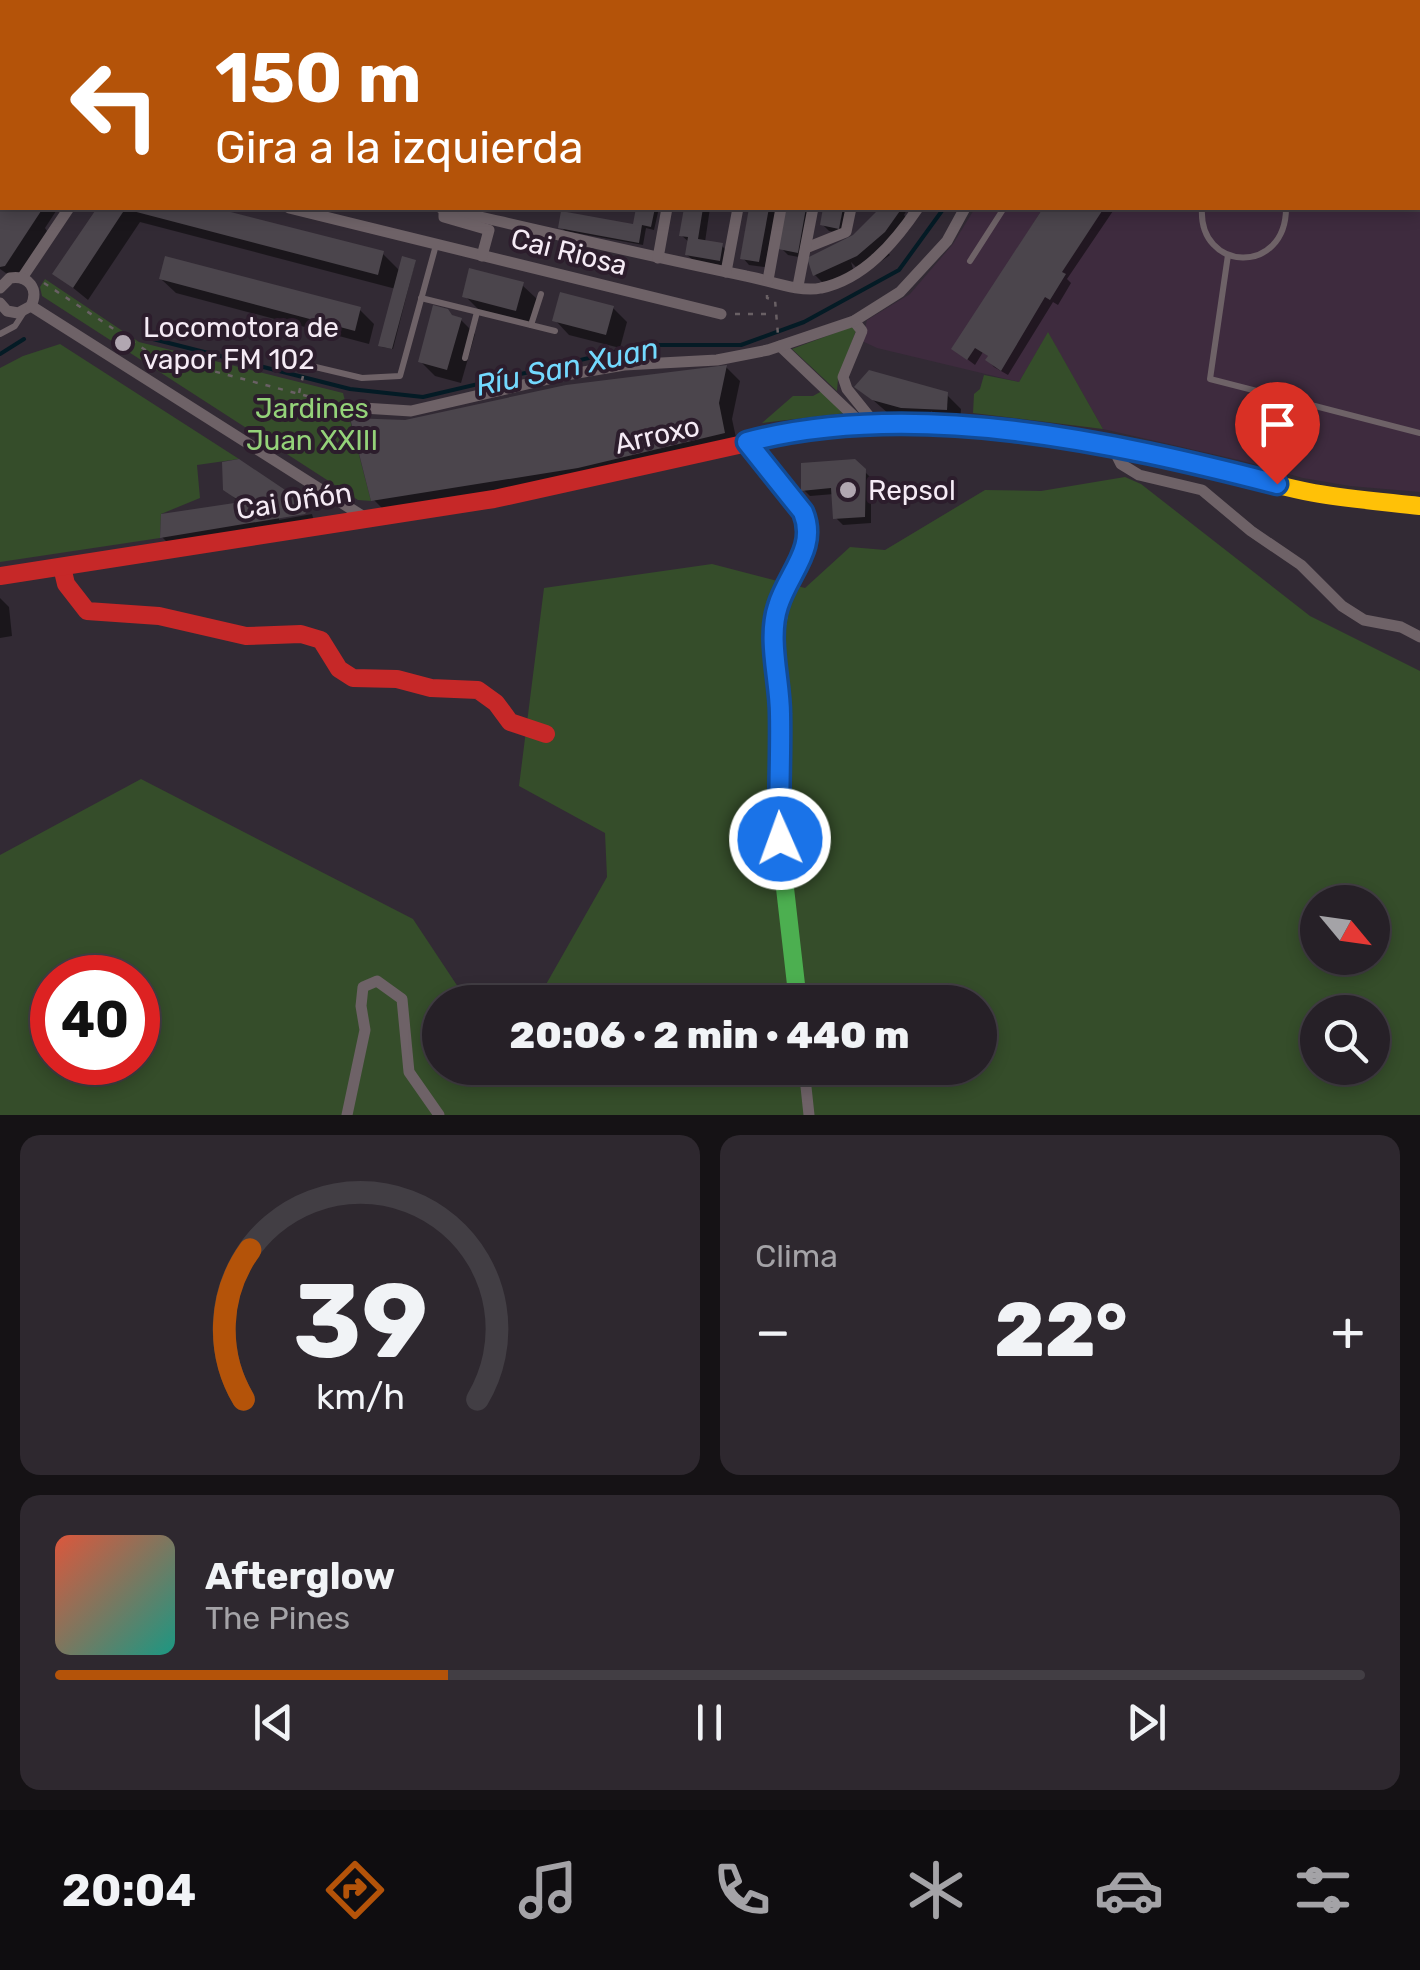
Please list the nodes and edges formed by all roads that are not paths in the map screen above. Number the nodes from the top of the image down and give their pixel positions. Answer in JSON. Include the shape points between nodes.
{"nodes":[{"id":1,"x":68,"y":210,"type":"edge"},
{"id":2,"x":297,"y":210,"type":"edge"},
{"id":3,"x":450,"y":210,"type":"edge"},
{"id":4,"x":666,"y":210,"type":"edge"},
{"id":5,"x":738,"y":210,"type":"edge"},
{"id":6,"x":781,"y":210,"type":"edge"},
{"id":7,"x":813,"y":210,"type":"edge"},
{"id":8,"x":850,"y":210,"type":"edge"},
{"id":9,"x":917,"y":210,"type":"edge"},
{"id":10,"x":965,"y":210,"type":"edge"},
{"id":11,"x":1003,"y":210,"type":"edge"},
{"id":12,"x":1202,"y":210,"type":"edge"},
{"id":13,"x":1286,"y":210,"type":"edge"},
{"id":14,"x":468,"y":214,"type":"junction"},
{"id":15,"x":436,"y":245,"type":"junction"},
{"id":16,"x":806,"y":248,"type":"junction"},
{"id":17,"x":1228,"y":255,"type":"junction"},
{"id":18,"x":482,"y":256,"type":"junction"},
{"id":19,"x":658,"y":258,"type":"junction"},
{"id":20,"x":970,"y":262,"type":"dead end"},
{"id":21,"x":726,"y":272,"type":"junction"},
{"id":22,"x":22,"y":278,"type":"junction"},
{"id":23,"x":765,"y":279,"type":"junction"},
{"id":24,"x":0,"y":286,"type":"edge"},
{"id":25,"x":798,"y":286,"type":"junction"},
{"id":26,"x":541,"y":294,"type":"dead end"},
{"id":27,"x":421,"y":298,"type":"junction"},
{"id":28,"x":0,"y":302,"type":"edge"},
{"id":29,"x":28,"y":309,"type":"junction"},
{"id":30,"x":477,"y":312,"type":"junction"},
{"id":31,"x":721,"y":314,"type":"road end"},
{"id":32,"x":854,"y":321,"type":"junction"},
{"id":33,"x":531,"y":325,"type":"junction"},
{"id":34,"x":555,"y":331,"type":"dead end"},
{"id":35,"x":0,"y":334,"type":"edge"},
{"id":36,"x":780,"y":346,"type":"junction"},
{"id":37,"x":465,"y":358,"type":"dead end"},
{"id":38,"x":306,"y":365,"type":"road end"},
{"id":39,"x":347,"y":407,"type":"road end"},
{"id":40,"x":870,"y":425,"type":"junction"},
{"id":41,"x":1420,"y":432,"type":"edge"},
{"id":42,"x":747,"y":442,"type":"junction"},
{"id":43,"x":1112,"y":446,"type":"junction"},
{"id":44,"x":596,"y":477,"type":"joint"},
{"id":45,"x":1420,"y":506,"type":"edge"},
{"id":46,"x":364,"y":517,"type":"junction"},
{"id":47,"x":62,"y":567,"type":"junction"},
{"id":48,"x":0,"y":576,"type":"edge"},
{"id":49,"x":1420,"y":637,"type":"edge"},
{"id":50,"x":546,"y":734,"type":"dead end"},
{"id":51,"x":796,"y":985,"type":"edge"},
{"id":52,"x":806,"y":1085,"type":"edge"},
{"id":53,"x":347,"y":1115,"type":"edge"},
{"id":54,"x":439,"y":1115,"type":"edge"},
{"id":55,"x":809,"y":1115,"type":"edge"}],
"edges":[{"from":1,"to":22,"type":"street"},
{"from":2,"to":15,"type":"street","name":"Cai Riosa"},
{"from":3,"to":14,"type":"street"},
{"from":4,"to":19,"type":"street"},
{"from":5,"to":21,"type":"street"},
{"from":6,"to":23,"type":"street"},
{"from":7,"to":16,"type":"street"},
{"from":8,"to":16,"type":"street","via":[[846,232]]},
{"from":9,"to":25,"type":"street","via":[[872,262],[845,281],[816,290]]},
{"from":10,"to":32,"type":"street","via":[[947,241],[900,292]]},
{"from":11,"to":20,"type":"lane"},
{"from":12,"to":17,"type":"lane","via":[[1207,237]]},
{"from":13,"to":17,"type":"lane","via":[[1273,246],[1243,258]]},
{"from":14,"to":18,"type":"street","via":[[466,220],[444,217],[489,230]]},
{"from":14,"to":19,"type":"street"},
{"from":15,"to":18,"type":"street","name":"Cai Riosa"},
{"from":15,"to":27,"type":"lane"},
{"from":16,"to":25,"type":"street"},
{"from":17,"to":41,"type":"lane","via":[[1210,380]]},
{"from":18,"to":31,"type":"street","name":"Cai Riosa"},
{"from":19,"to":21,"type":"street"},
{"from":21,"to":23,"type":"street"},
{"from":22,"to":24,"type":"street"},
{"from":22,"to":29,"type":"street","via":[[34,290]]},
{"from":23,"to":25,"type":"street"},
{"from":26,"to":33,"type":"lane"},
{"from":27,"to":30,"type":"lane"},
{"from":27,"to":38,"type":"lane","via":[[400,376],[362,378]]},
{"from":28,"to":29,"type":"street","via":[[12,313]]},
{"from":29,"to":35,"type":"lane"},
{"from":29,"to":46,"type":"street"},
{"from":30,"to":33,"type":"lane"},
{"from":30,"to":37,"type":"lane"},
{"from":32,"to":36,"type":"street"},
{"from":32,"to":40,"type":"street","via":[[862,331],[843,377]]},
{"from":33,"to":34,"type":"lane"},
{"from":36,"to":39,"type":"street","via":[[717,360],[566,375],[410,411]]},
{"from":36,"to":40,"type":"street"},
{"from":40,"to":42,"type":"street","name":"Arroxo","via":[[809,428]]},
{"from":40,"to":43,"type":"street","name":"Arroxo","via":[[997,430]]},
{"from":42,"to":44,"type":"street","name":"Arroxo"},
{"from":42,"to":51,"type":"street","via":[[808,525],[774,632],[782,873]]},
{"from":43,"to":45,"type":"street","name":"Arroxo","via":[[1314,493]]},
{"from":43,"to":49,"type":"street","via":[[1120,464],[1139,474],[1202,490],[1364,620]]},
{"from":44,"to":46,"type":"street","name":"Cai Oñón"},
{"from":46,"to":47,"type":"street","name":"Cai Oñón"},
{"from":47,"to":48,"type":"street","name":"Cai Oñón"},
{"from":47,"to":50,"type":"street","via":[[66,584],[88,611],[160,616],[246,636],[302,634],[321,640],[353,678],[478,690],[510,722]]},
{"from":52,"to":55,"type":"street"},
{"from":53,"to":54,"type":"street","via":[[366,1030],[363,987],[378,982],[402,999],[408,1072]]}]}
